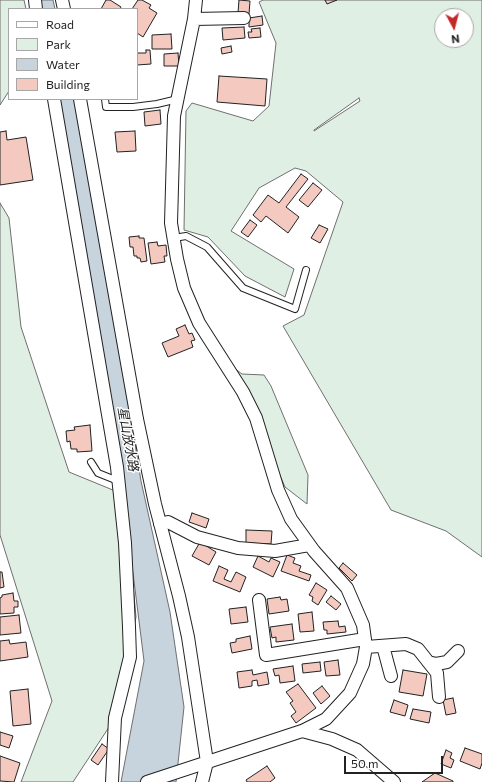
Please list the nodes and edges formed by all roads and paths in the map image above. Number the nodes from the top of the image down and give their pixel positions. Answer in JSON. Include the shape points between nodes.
{"nodes":[{"id":1,"x":196,"y":0,"type":"edge"},
{"id":2,"x":244,"y":18,"type":"dead end"},
{"id":3,"x":194,"y":19,"type":"junction"},
{"id":4,"x":178,"y":99,"type":"junction"},
{"id":5,"x":54,"y":100,"type":"edge"},
{"id":6,"x":80,"y":100,"type":"edge"},
{"id":7,"x":105,"y":100,"type":"edge"},
{"id":8,"x":174,"y":238,"type":"junction"},
{"id":9,"x":306,"y":270,"type":"dead end"},
{"id":10,"x":91,"y":462,"type":"dead end"},
{"id":11,"x":118,"y":481,"type":"junction"},
{"id":12,"x":160,"y":524,"type":"junction"},
{"id":13,"x":309,"y":545,"type":"junction"},
{"id":14,"x":258,"y":600,"type":"dead end"},
{"id":15,"x":365,"y":643,"type":"junction"},
{"id":16,"x":383,"y":646,"type":"junction"},
{"id":17,"x":458,"y":651,"type":"dead end"},
{"id":18,"x":428,"y":662,"type":"junction"},
{"id":19,"x":391,"y":676,"type":"dead end"},
{"id":20,"x":439,"y":698,"type":"dead end"},
{"id":21,"x":302,"y":731,"type":"junction"},
{"id":22,"x":206,"y":762,"type":"junction"},
{"id":23,"x":112,"y":782,"type":"edge"},
{"id":24,"x":147,"y":782,"type":"edge"},
{"id":25,"x":202,"y":782,"type":"edge"},
{"id":26,"x":394,"y":782,"type":"edge"}],
"edges":[{"from":1,"to":3,"type":"street"},
{"from":2,"to":3,"type":"street"},
{"from":3,"to":4,"type":"street"},
{"from":4,"to":7,"type":"lane","via":[[133,107],[106,107]]},
{"from":4,"to":8,"type":"street","via":[[174,116]]},
{"from":5,"to":11,"type":"street"},
{"from":6,"to":12,"type":"street","via":[[137,419]]},
{"from":8,"to":9,"type":"lane","via":[[186,236],[207,247],[243,288],[295,309]]},
{"from":8,"to":13,"type":"street","via":[[184,288],[199,323],[243,392],[256,418],[278,490],[291,519]]},
{"from":10,"to":11,"type":"lane","via":[[98,473]]},
{"from":11,"to":23,"type":"street","via":[[125,551],[130,657],[116,718]]},
{"from":12,"to":13,"type":"street","via":[[168,522],[197,536],[238,548],[275,551]]},
{"from":12,"to":22,"type":"street","via":[[188,637]]},
{"from":13,"to":15,"type":"street","via":[[347,588],[363,625]]},
{"from":14,"to":15,"type":"street","via":[[266,655]]},
{"from":15,"to":16,"type":"street"},
{"from":15,"to":21,"type":"street","via":[[363,664],[350,693],[326,719]]},
{"from":16,"to":18,"type":"street","via":[[406,644],[418,649]]},
{"from":16,"to":19,"type":"street"},
{"from":17,"to":18,"type":"street","via":[[447,662]]},
{"from":18,"to":20,"type":"street","via":[[437,673]]},
{"from":21,"to":22,"type":"street"},
{"from":21,"to":26,"type":"street","via":[[332,739],[357,750]]},
{"from":22,"to":24,"type":"street"},
{"from":22,"to":25,"type":"street"}]}
